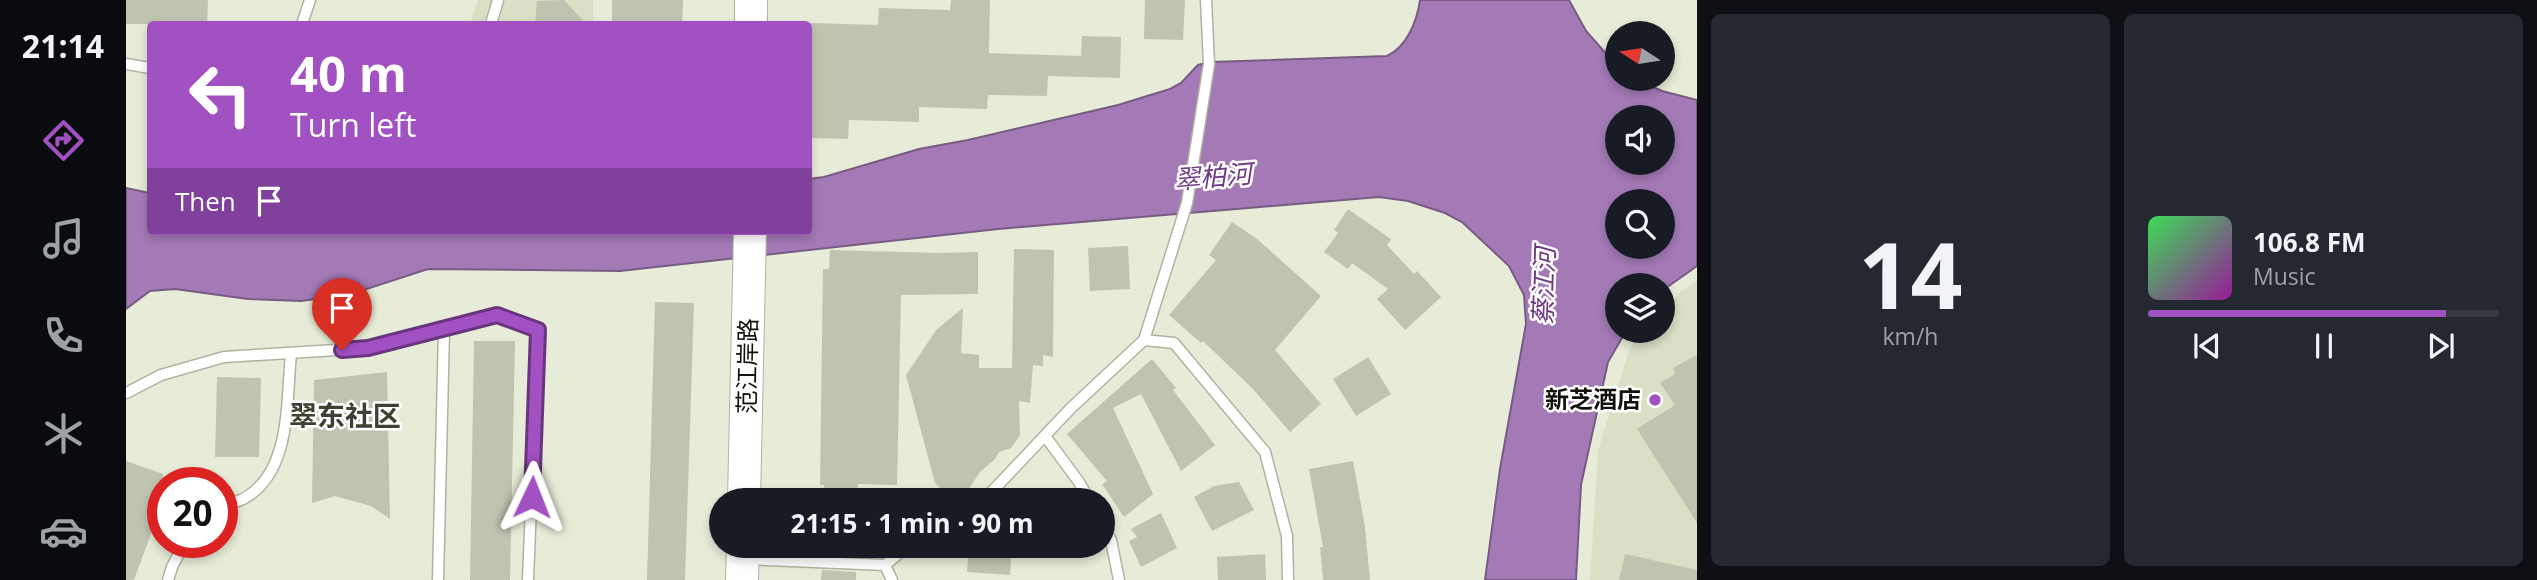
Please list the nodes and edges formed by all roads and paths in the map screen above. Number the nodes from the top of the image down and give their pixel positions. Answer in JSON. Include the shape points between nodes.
{"nodes":[{"id":1,"x":310,"y":0,"type":"edge"},
{"id":2,"x":498,"y":0,"type":"edge"},
{"id":3,"x":751,"y":0,"type":"edge"},
{"id":4,"x":1206,"y":0,"type":"edge"},
{"id":5,"x":303,"y":21,"type":"edge"},
{"id":6,"x":492,"y":21,"type":"edge"},
{"id":7,"x":751,"y":21,"type":"edge"},
{"id":8,"x":126,"y":64,"type":"edge"},
{"id":9,"x":147,"y":68,"type":"edge"},
{"id":10,"x":750,"y":235,"type":"edge"},
{"id":11,"x":444,"y":330,"type":"junction"},
{"id":12,"x":1144,"y":340,"type":"junction"},
{"id":13,"x":291,"y":354,"type":"junction"},
{"id":14,"x":126,"y":393,"type":"edge"},
{"id":15,"x":1045,"y":436,"type":"junction"},
{"id":16,"x":744,"y":488,"type":"edge"},
{"id":17,"x":996,"y":488,"type":"edge"},
{"id":18,"x":1082,"y":488,"type":"edge"},
{"id":19,"x":238,"y":500,"type":"edge"},
{"id":20,"x":176,"y":558,"type":"edge"},
{"id":21,"x":894,"y":558,"type":"edge"},
{"id":22,"x":1115,"y":558,"type":"edge"},
{"id":23,"x":743,"y":562,"type":"edge"},
{"id":24,"x":886,"y":565,"type":"junction"},
{"id":25,"x":168,"y":580,"type":"edge"},
{"id":26,"x":439,"y":580,"type":"edge"},
{"id":27,"x":528,"y":580,"type":"edge"},
{"id":28,"x":892,"y":580,"type":"edge"},
{"id":29,"x":1119,"y":580,"type":"edge"},
{"id":30,"x":1289,"y":580,"type":"edge"}],
"edges":[{"from":1,"to":5,"type":"lane"},
{"from":2,"to":6,"type":"lane"},
{"from":3,"to":7,"type":"street"},
{"from":4,"to":12,"type":"lane","via":[[1209,64],[1187,203]]},
{"from":8,"to":9,"type":"lane"},
{"from":10,"to":16,"type":"street","name":"范江岸路"},
{"from":11,"to":13,"type":"lane","via":[[368,348]]},
{"from":11,"to":26,"type":"lane"},
{"from":11,"to":27,"type":"lane","via":[[497,315],[538,330]]},
{"from":12,"to":15,"type":"lane"},
{"from":12,"to":30,"type":"lane","via":[[1174,343],[1265,452],[1287,536]]},
{"from":13,"to":14,"type":"lane","via":[[224,357],[161,376]]},
{"from":13,"to":19,"type":"lane","via":[[283,441],[269,475]]},
{"from":15,"to":17,"type":"lane"},
{"from":15,"to":18,"type":"lane"},
{"from":20,"to":25,"type":"lane"},
{"from":21,"to":24,"type":"lane"},
{"from":22,"to":29,"type":"lane"},
{"from":23,"to":24,"type":"lane"},
{"from":24,"to":28,"type":"lane"}]}
